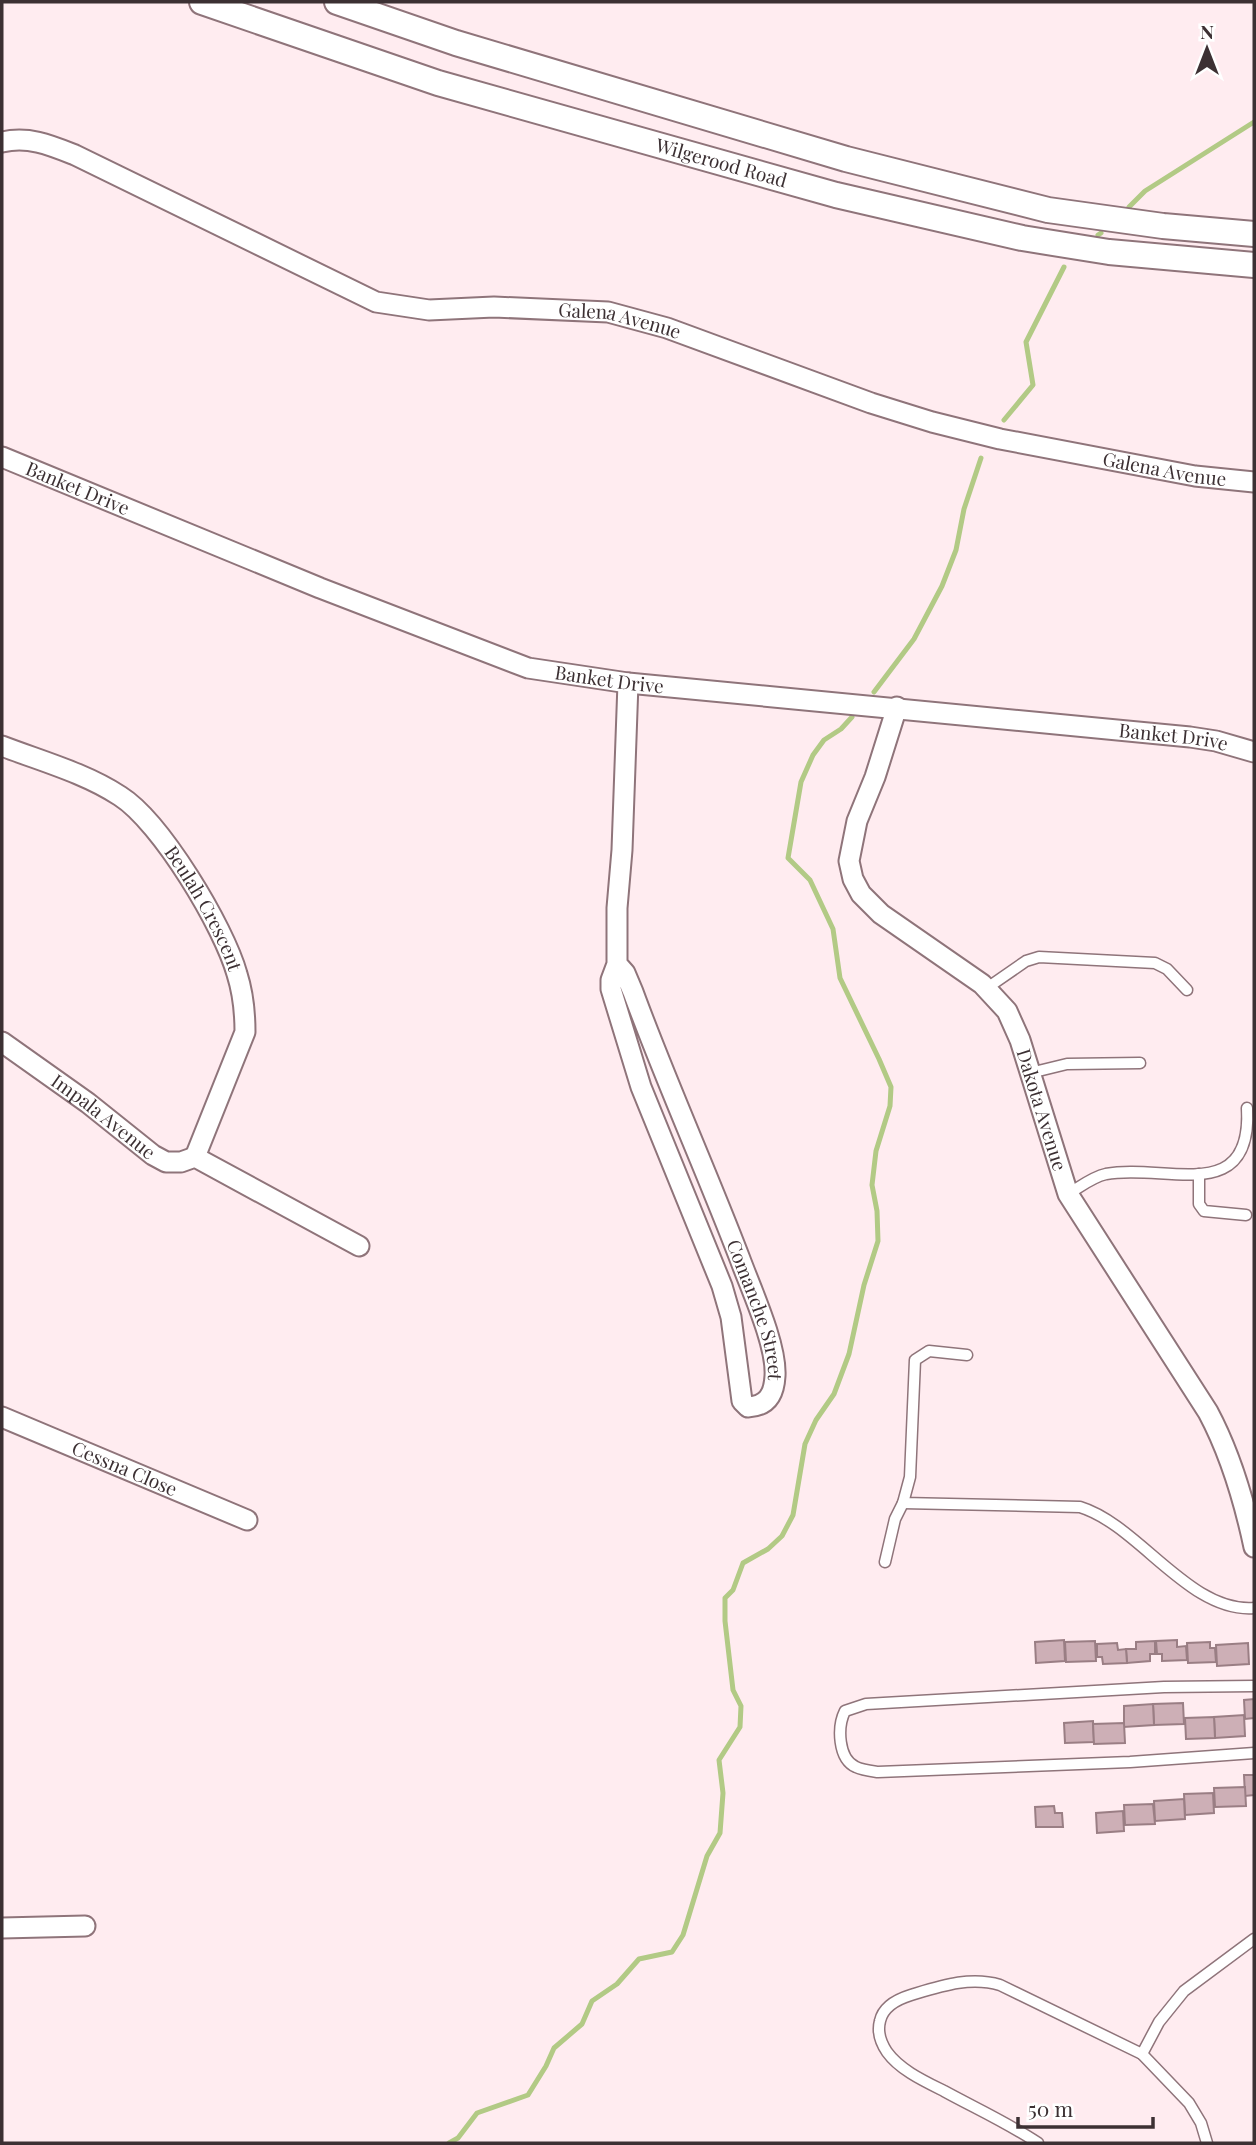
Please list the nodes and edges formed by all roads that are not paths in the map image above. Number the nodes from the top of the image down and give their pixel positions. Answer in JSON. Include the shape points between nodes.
{"nodes":[{"id":1,"x":202,"y":2,"type":"edge"},
{"id":2,"x":337,"y":2,"type":"edge"},
{"id":3,"x":2,"y":142,"type":"edge"},
{"id":4,"x":1254,"y":234,"type":"edge"},
{"id":5,"x":1254,"y":265,"type":"edge"},
{"id":6,"x":2,"y":457,"type":"edge"},
{"id":7,"x":1254,"y":482,"type":"edge"},
{"id":8,"x":628,"y":683,"type":"junction"},
{"id":9,"x":897,"y":707,"type":"junction"},
{"id":10,"x":2,"y":746,"type":"edge"},
{"id":11,"x":1254,"y":752,"type":"edge"},
{"id":12,"x":617,"y":964,"type":"junction"},
{"id":13,"x":987,"y":988,"type":"junction"},
{"id":14,"x":1187,"y":990,"type":"dead end"},
{"id":15,"x":2,"y":1042,"type":"edge"},
{"id":16,"x":1140,"y":1063,"type":"dead end"},
{"id":17,"x":1030,"y":1073,"type":"junction"},
{"id":18,"x":1247,"y":1108,"type":"dead end"},
{"id":19,"x":195,"y":1157,"type":"junction"},
{"id":20,"x":1199,"y":1174,"type":"junction"},
{"id":21,"x":1068,"y":1194,"type":"junction"},
{"id":22,"x":1247,"y":1215,"type":"dead end"},
{"id":23,"x":359,"y":1246,"type":"dead end"},
{"id":24,"x":967,"y":1355,"type":"dead end"},
{"id":25,"x":2,"y":1417,"type":"edge"},
{"id":26,"x":903,"y":1503,"type":"junction"},
{"id":27,"x":247,"y":1520,"type":"dead end"},
{"id":28,"x":1254,"y":1547,"type":"edge"},
{"id":29,"x":885,"y":1562,"type":"dead end"},
{"id":30,"x":1254,"y":1608,"type":"edge"},
{"id":31,"x":1254,"y":1686,"type":"edge"},
{"id":32,"x":1254,"y":1753,"type":"edge"},
{"id":33,"x":85,"y":1926,"type":"dead end"},
{"id":34,"x":2,"y":1928,"type":"edge"},
{"id":35,"x":1254,"y":1940,"type":"edge"},
{"id":36,"x":1142,"y":2054,"type":"junction"},
{"id":37,"x":1038,"y":2143,"type":"edge"},
{"id":38,"x":1207,"y":2143,"type":"edge"}],
"edges":[{"from":1,"to":5,"type":"street","name":"Wilgerood Road","via":[[438,83],[836,195],[1035,240],[1109,252]]},
{"from":2,"to":4,"type":"street","name":"Wilgerood Road","via":[[456,43],[833,155],[1048,211]]},
{"from":3,"to":7,"type":"street","name":"Galena Avenue","via":[[18,138],[41,142],[75,155],[376,302],[429,310],[494,307],[608,312],[667,328],[932,422],[1181,474]]},
{"from":6,"to":8,"type":"street","name":"Banket Drive","via":[[499,659],[527,668]]},
{"from":8,"to":9,"type":"street","name":"Banket Drive"},
{"from":8,"to":12,"type":"street","name":"Comanche Street"},
{"from":9,"to":11,"type":"street","name":"Banket Drive","via":[[1216,740]]},
{"from":9,"to":13,"type":"street","name":"Dakota Avenue","via":[[857,821],[849,861],[853,879],[881,914]]},
{"from":10,"to":19,"type":"street","name":"Beulah Crescent","via":[[123,797],[171,849],[222,934],[237,971],[245,1032]]},
{"from":12,"to":12,"type":"street","name":"Comanche Street","via":[[633,992],[757,1301],[776,1374],[772,1395],[763,1405],[748,1407],[742,1401],[731,1317],[722,1286],[641,1087],[620,1022],[611,989]]},
{"from":13,"to":14,"type":"lane","via":[[1040,957],[1154,963],[1167,969]]},
{"from":13,"to":17,"type":"street","name":"Dakota Avenue","via":[[1014,1024]]},
{"from":15,"to":19,"type":"street","name":"Impala Avenue","via":[[153,1155],[166,1162]]},
{"from":16,"to":17,"type":"lane","via":[[1067,1064]]},
{"from":17,"to":21,"type":"street","name":"Dakota Avenue"},
{"from":18,"to":20,"type":"lane","via":[[1242,1151],[1216,1172]]},
{"from":19,"to":23,"type":"street"},
{"from":20,"to":21,"type":"lane","via":[[1102,1175]]},
{"from":20,"to":22,"type":"lane","via":[[1199,1204],[1204,1211]]},
{"from":21,"to":28,"type":"street","name":"Dakota Avenue","via":[[1208,1412],[1243,1497]]},
{"from":24,"to":26,"type":"lane","via":[[929,1352],[915,1360],[910,1477]]},
{"from":25,"to":27,"type":"street","name":"Cessna Close"},
{"from":26,"to":29,"type":"lane"},
{"from":26,"to":30,"type":"lane","via":[[1080,1507],[1116,1526],[1201,1592],[1220,1603]]},
{"from":31,"to":32,"type":"lane","via":[[866,1704],[845,1711],[841,1735],[849,1762],[878,1772]]},
{"from":33,"to":34,"type":"street"},
{"from":35,"to":36,"type":"lane","via":[[1184,1992],[1159,2022]]},
{"from":36,"to":37,"type":"lane","via":[[987,1981],[969,1980],[919,1993],[884,2011],[880,2037],[895,2061],[921,2080]]},
{"from":36,"to":38,"type":"lane","via":[[1189,2102]]}]}
